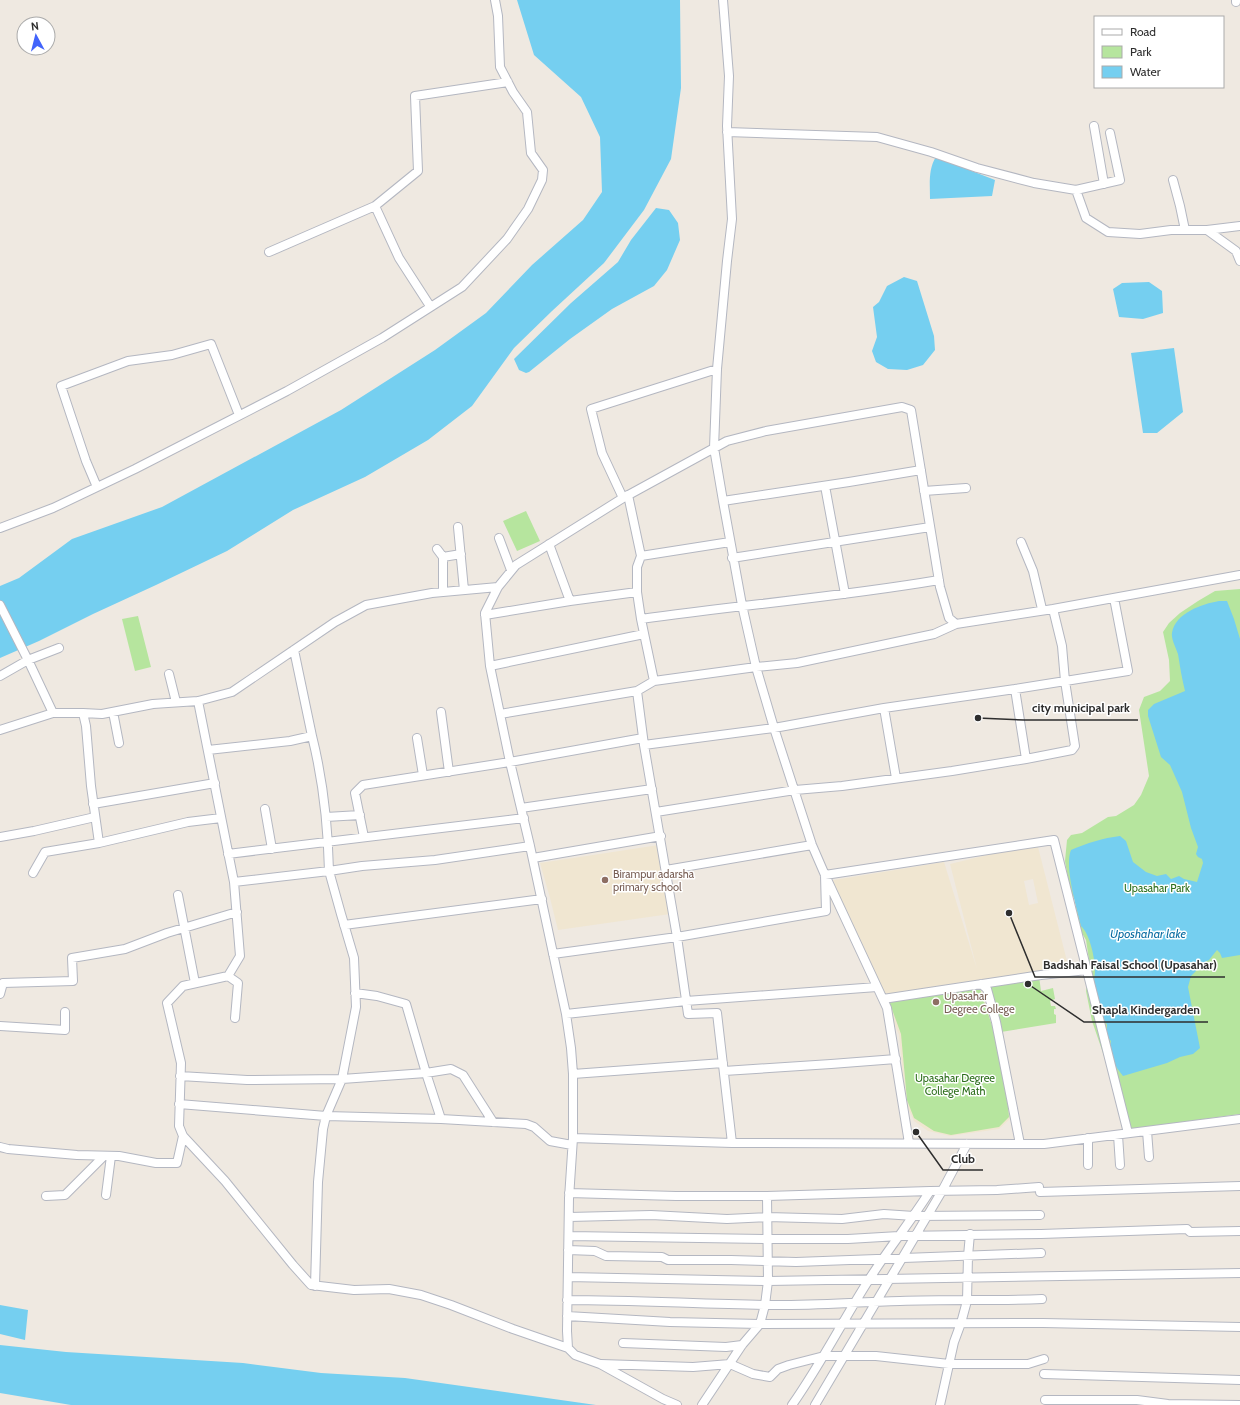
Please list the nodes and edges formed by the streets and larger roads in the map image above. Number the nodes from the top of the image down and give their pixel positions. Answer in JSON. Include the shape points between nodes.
{"nodes":[{"id":1,"x":495,"y":0,"type":"edge"},
{"id":2,"x":723,"y":0,"type":"edge"},
{"id":3,"x":508,"y":82,"type":"junction"},
{"id":4,"x":1094,"y":126,"type":"dead end"},
{"id":5,"x":727,"y":132,"type":"junction"},
{"id":6,"x":1110,"y":133,"type":"dead end"},
{"id":7,"x":1173,"y":180,"type":"dead end"},
{"id":8,"x":1104,"y":184,"type":"junction"},
{"id":9,"x":1076,"y":190,"type":"junction"},
{"id":10,"x":375,"y":206,"type":"junction"},
{"id":11,"x":1240,"y":226,"type":"edge"},
{"id":12,"x":1185,"y":230,"type":"junction"},
{"id":13,"x":1207,"y":230,"type":"junction"},
{"id":14,"x":269,"y":252,"type":"dead end"},
{"id":15,"x":1240,"y":261,"type":"edge"},
{"id":16,"x":430,"y":306,"type":"junction"},
{"id":17,"x":717,"y":369,"type":"junction"},
{"id":18,"x":239,"y":415,"type":"junction"},
{"id":19,"x":714,"y":448,"type":"junction"},
{"id":20,"x":921,"y":470,"type":"junction"},
{"id":21,"x":825,"y":486,"type":"junction"},
{"id":22,"x":97,"y":487,"type":"junction"},
{"id":23,"x":966,"y":488,"type":"dead end"},
{"id":24,"x":924,"y":491,"type":"junction"},
{"id":25,"x":625,"y":496,"type":"junction"},
{"id":26,"x":723,"y":501,"type":"junction"},
{"id":27,"x":458,"y":527,"type":"dead end"},
{"id":28,"x":930,"y":527,"type":"junction"},
{"id":29,"x":0,"y":528,"type":"edge"},
{"id":30,"x":499,"y":538,"type":"dead end"},
{"id":31,"x":835,"y":541,"type":"junction"},
{"id":32,"x":730,"y":542,"type":"junction"},
{"id":33,"x":1021,"y":542,"type":"dead end"},
{"id":34,"x":549,"y":544,"type":"junction"},
{"id":35,"x":437,"y":550,"type":"dead end"},
{"id":36,"x":461,"y":554,"type":"junction"},
{"id":37,"x":641,"y":556,"type":"junction"},
{"id":38,"x":443,"y":557,"type":"junction"},
{"id":39,"x":732,"y":558,"type":"junction"},
{"id":40,"x":512,"y":570,"type":"junction"},
{"id":41,"x":1240,"y":575,"type":"edge"},
{"id":42,"x":939,"y":580,"type":"junction"},
{"id":43,"x":498,"y":587,"type":"junction"},
{"id":44,"x":464,"y":590,"type":"junction"},
{"id":45,"x":444,"y":592,"type":"junction"},
{"id":46,"x":637,"y":592,"type":"junction"},
{"id":47,"x":845,"y":594,"type":"junction"},
{"id":48,"x":1114,"y":598,"type":"junction"},
{"id":49,"x":570,"y":601,"type":"junction"},
{"id":50,"x":0,"y":605,"type":"edge"},
{"id":51,"x":742,"y":605,"type":"junction"},
{"id":52,"x":1042,"y":609,"type":"junction"},
{"id":53,"x":1053,"y":609,"type":"junction"},
{"id":54,"x":485,"y":615,"type":"junction"},
{"id":55,"x":641,"y":619,"type":"junction"},
{"id":56,"x":956,"y":624,"type":"junction"},
{"id":57,"x":644,"y":634,"type":"junction"},
{"id":58,"x":59,"y":648,"type":"dead end"},
{"id":59,"x":294,"y":650,"type":"junction"},
{"id":60,"x":28,"y":660,"type":"junction"},
{"id":61,"x":490,"y":666,"type":"junction"},
{"id":62,"x":756,"y":667,"type":"junction"},
{"id":63,"x":169,"y":674,"type":"dead end"},
{"id":64,"x":0,"y":676,"type":"edge"},
{"id":65,"x":654,"y":681,"type":"junction"},
{"id":66,"x":1065,"y":681,"type":"junction"},
{"id":67,"x":1015,"y":689,"type":"junction"},
{"id":68,"x":637,"y":691,"type":"junction"},
{"id":69,"x":198,"y":701,"type":"junction"},
{"id":70,"x":176,"y":702,"type":"junction"},
{"id":71,"x":884,"y":708,"type":"junction"},
{"id":72,"x":83,"y":712,"type":"junction"},
{"id":73,"x":113,"y":712,"type":"junction"},
{"id":74,"x":441,"y":712,"type":"dead end"},
{"id":75,"x":52,"y":713,"type":"junction"},
{"id":76,"x":500,"y":714,"type":"junction"},
{"id":77,"x":774,"y":728,"type":"junction"},
{"id":78,"x":0,"y":730,"type":"edge"},
{"id":79,"x":312,"y":736,"type":"junction"},
{"id":80,"x":417,"y":738,"type":"dead end"},
{"id":81,"x":644,"y":741,"type":"junction"},
{"id":82,"x":119,"y":743,"type":"dead end"},
{"id":83,"x":208,"y":750,"type":"junction"},
{"id":84,"x":1026,"y":759,"type":"junction"},
{"id":85,"x":510,"y":762,"type":"junction"},
{"id":86,"x":449,"y":772,"type":"junction"},
{"id":87,"x":423,"y":775,"type":"junction"},
{"id":88,"x":896,"y":778,"type":"junction"},
{"id":89,"x":215,"y":783,"type":"junction"},
{"id":90,"x":652,"y":789,"type":"junction"},
{"id":91,"x":794,"y":790,"type":"junction"},
{"id":92,"x":93,"y":804,"type":"junction"},
{"id":93,"x":265,"y":808,"type":"dead end"},
{"id":94,"x":521,"y":808,"type":"junction"},
{"id":95,"x":656,"y":812,"type":"junction"},
{"id":96,"x":360,"y":815,"type":"junction"},
{"id":97,"x":95,"y":817,"type":"junction"},
{"id":98,"x":326,"y":817,"type":"junction"},
{"id":99,"x":221,"y":818,"type":"junction"},
{"id":100,"x":524,"y":818,"type":"junction"},
{"id":101,"x":660,"y":836,"type":"junction"},
{"id":102,"x":0,"y":837,"type":"edge"},
{"id":103,"x":364,"y":837,"type":"junction"},
{"id":104,"x":328,"y":842,"type":"junction"},
{"id":105,"x":99,"y":843,"type":"junction"},
{"id":106,"x":812,"y":845,"type":"junction"},
{"id":107,"x":530,"y":846,"type":"junction"},
{"id":108,"x":272,"y":849,"type":"junction"},
{"id":109,"x":228,"y":854,"type":"junction"},
{"id":110,"x":533,"y":858,"type":"junction"},
{"id":111,"x":329,"y":870,"type":"junction"},
{"id":112,"x":666,"y":870,"type":"junction"},
{"id":113,"x":33,"y":873,"type":"dead end"},
{"id":114,"x":824,"y":875,"type":"junction"},
{"id":115,"x":234,"y":882,"type":"junction"},
{"id":116,"x":178,"y":895,"type":"dead end"},
{"id":117,"x":542,"y":899,"type":"junction"},
{"id":118,"x":236,"y":912,"type":"junction"},
{"id":119,"x":344,"y":925,"type":"junction"},
{"id":120,"x":184,"y":928,"type":"junction"},
{"id":121,"x":677,"y":937,"type":"junction"},
{"id":122,"x":554,"y":954,"type":"junction"},
{"id":123,"x":1087,"y":970,"type":"junction"},
{"id":124,"x":228,"y":976,"type":"junction"},
{"id":125,"x":195,"y":983,"type":"junction"},
{"id":126,"x":981,"y":984,"type":"junction"},
{"id":127,"x":877,"y":987,"type":"junction"},
{"id":128,"x":355,"y":993,"type":"junction"},
{"id":129,"x":0,"y":994,"type":"edge"},
{"id":130,"x":883,"y":999,"type":"junction"},
{"id":131,"x":686,"y":1001,"type":"junction"},
{"id":132,"x":65,"y":1012,"type":"dead end"},
{"id":133,"x":566,"y":1014,"type":"junction"},
{"id":134,"x":235,"y":1018,"type":"dead end"},
{"id":135,"x":0,"y":1026,"type":"edge"},
{"id":136,"x":896,"y":1059,"type":"junction"},
{"id":137,"x":724,"y":1067,"type":"junction"},
{"id":138,"x":426,"y":1073,"type":"junction"},
{"id":139,"x":573,"y":1074,"type":"junction"},
{"id":140,"x":180,"y":1076,"type":"junction"},
{"id":141,"x":342,"y":1079,"type":"junction"},
{"id":142,"x":180,"y":1104,"type":"junction"},
{"id":143,"x":326,"y":1116,"type":"junction"},
{"id":144,"x":441,"y":1119,"type":"junction"},
{"id":145,"x":1240,"y":1119,"type":"edge"},
{"id":146,"x":493,"y":1122,"type":"junction"},
{"id":147,"x":1147,"y":1131,"type":"junction"},
{"id":148,"x":1128,"y":1133,"type":"junction"},
{"id":149,"x":1118,"y":1135,"type":"junction"},
{"id":150,"x":183,"y":1136,"type":"junction"},
{"id":151,"x":1088,"y":1138,"type":"junction"},
{"id":152,"x":572,"y":1142,"type":"junction"},
{"id":153,"x":732,"y":1143,"type":"junction"},
{"id":154,"x":909,"y":1144,"type":"junction"},
{"id":155,"x":967,"y":1144,"type":"junction"},
{"id":156,"x":1020,"y":1144,"type":"junction"},
{"id":157,"x":0,"y":1147,"type":"edge"},
{"id":158,"x":107,"y":1156,"type":"junction"},
{"id":159,"x":1149,"y":1157,"type":"dead end"},
{"id":160,"x":1120,"y":1165,"type":"dead end"},
{"id":161,"x":1088,"y":1166,"type":"dead end"},
{"id":162,"x":1240,"y":1186,"type":"edge"},
{"id":163,"x":930,"y":1191,"type":"junction"},
{"id":164,"x":942,"y":1191,"type":"junction"},
{"id":165,"x":569,"y":1192,"type":"junction"},
{"id":166,"x":106,"y":1195,"type":"dead end"},
{"id":167,"x":46,"y":1196,"type":"dead end"},
{"id":168,"x":767,"y":1196,"type":"junction"},
{"id":169,"x":1040,"y":1215,"type":"dead end"},
{"id":170,"x":569,"y":1216,"type":"junction"},
{"id":171,"x":914,"y":1216,"type":"junction"},
{"id":172,"x":927,"y":1216,"type":"junction"},
{"id":173,"x":767,"y":1217,"type":"junction"},
{"id":174,"x":1240,"y":1231,"type":"edge"},
{"id":175,"x":970,"y":1234,"type":"junction"},
{"id":176,"x":569,"y":1236,"type":"junction"},
{"id":177,"x":899,"y":1236,"type":"junction"},
{"id":178,"x":915,"y":1236,"type":"junction"},
{"id":179,"x":767,"y":1239,"type":"junction"},
{"id":180,"x":568,"y":1250,"type":"junction"},
{"id":181,"x":1041,"y":1253,"type":"dead end"},
{"id":182,"x":968,"y":1256,"type":"junction"},
{"id":183,"x":882,"y":1259,"type":"junction"},
{"id":184,"x":901,"y":1259,"type":"junction"},
{"id":185,"x":767,"y":1261,"type":"junction"},
{"id":186,"x":1240,"y":1273,"type":"edge"},
{"id":187,"x":568,"y":1276,"type":"junction"},
{"id":188,"x":968,"y":1277,"type":"junction"},
{"id":189,"x":869,"y":1279,"type":"junction"},
{"id":190,"x":890,"y":1279,"type":"junction"},
{"id":191,"x":768,"y":1280,"type":"junction"},
{"id":192,"x":316,"y":1286,"type":"junction"},
{"id":193,"x":1042,"y":1299,"type":"dead end"},
{"id":194,"x":568,"y":1300,"type":"junction"},
{"id":195,"x":967,"y":1301,"type":"junction"},
{"id":196,"x":877,"y":1302,"type":"junction"},
{"id":197,"x":854,"y":1303,"type":"junction"},
{"id":198,"x":765,"y":1305,"type":"junction"},
{"id":199,"x":567,"y":1316,"type":"junction"},
{"id":200,"x":961,"y":1323,"type":"junction"},
{"id":201,"x":760,"y":1324,"type":"junction"},
{"id":202,"x":841,"y":1324,"type":"junction"},
{"id":203,"x":864,"y":1324,"type":"junction"},
{"id":204,"x":1240,"y":1327,"type":"edge"},
{"id":205,"x":623,"y":1343,"type":"dead end"},
{"id":206,"x":742,"y":1345,"type":"junction"},
{"id":207,"x":568,"y":1348,"type":"junction"},
{"id":208,"x":824,"y":1356,"type":"junction"},
{"id":209,"x":844,"y":1357,"type":"junction"},
{"id":210,"x":1044,"y":1359,"type":"dead end"},
{"id":211,"x":600,"y":1364,"type":"junction"},
{"id":212,"x":730,"y":1364,"type":"junction"},
{"id":213,"x":949,"y":1364,"type":"junction"},
{"id":214,"x":1044,"y":1374,"type":"dead end"},
{"id":215,"x":1240,"y":1380,"type":"edge"},
{"id":216,"x":1045,"y":1400,"type":"dead end"},
{"id":217,"x":677,"y":1405,"type":"edge"},
{"id":218,"x":702,"y":1405,"type":"edge"},
{"id":219,"x":792,"y":1405,"type":"edge"},
{"id":220,"x":815,"y":1405,"type":"edge"},
{"id":221,"x":940,"y":1405,"type":"edge"},
{"id":222,"x":1240,"y":1405,"type":"edge"}],
"edges":[{"from":1,"to":3,"type":"street","via":[[500,67]]},
{"from":2,"to":5,"type":"street","via":[[729,76]]},
{"from":3,"to":10,"type":"street","via":[[415,96],[418,171]]},
{"from":3,"to":16,"type":"street","via":[[527,112],[531,153],[543,170],[542,180],[528,210],[507,239],[462,286]]},
{"from":4,"to":8,"type":"street"},
{"from":5,"to":9,"type":"street","via":[[877,136],[977,168],[1034,183]]},
{"from":5,"to":17,"type":"street","via":[[732,219]]},
{"from":6,"to":8,"type":"street","via":[[1120,180]]},
{"from":7,"to":12,"type":"street"},
{"from":8,"to":9,"type":"street"},
{"from":9,"to":12,"type":"street","via":[[1086,218],[1108,232],[1140,234]]},
{"from":10,"to":14,"type":"street"},
{"from":10,"to":16,"type":"street","via":[[399,258]]},
{"from":11,"to":13,"type":"street"},
{"from":12,"to":13,"type":"street"},
{"from":13,"to":15,"type":"street","via":[[1236,251]]},
{"from":16,"to":18,"type":"street","via":[[382,338]]},
{"from":17,"to":19,"type":"street"},
{"from":17,"to":25,"type":"street","via":[[591,409],[602,453]]},
{"from":18,"to":22,"type":"street"},
{"from":18,"to":22,"type":"street","via":[[211,344],[172,355],[128,362],[61,386]]},
{"from":19,"to":20,"type":"street","via":[[727,441],[766,431],[902,407],[911,410]]},
{"from":19,"to":25,"type":"street"},
{"from":19,"to":26,"type":"street"},
{"from":20,"to":21,"type":"street"},
{"from":20,"to":24,"type":"street"},
{"from":21,"to":26,"type":"street"},
{"from":21,"to":31,"type":"street"},
{"from":22,"to":29,"type":"street","via":[[53,508]]},
{"from":23,"to":24,"type":"street"},
{"from":24,"to":28,"type":"street"},
{"from":25,"to":34,"type":"street"},
{"from":25,"to":37,"type":"street"},
{"from":26,"to":32,"type":"street"},
{"from":27,"to":36,"type":"street"},
{"from":28,"to":31,"type":"street"},
{"from":28,"to":42,"type":"street"},
{"from":30,"to":40,"type":"street"},
{"from":31,"to":39,"type":"street"},
{"from":31,"to":47,"type":"street"},
{"from":32,"to":37,"type":"street"},
{"from":32,"to":39,"type":"street"},
{"from":33,"to":52,"type":"street","via":[[1033,571]]},
{"from":34,"to":40,"type":"street"},
{"from":34,"to":49,"type":"street"},
{"from":35,"to":38,"type":"street"},
{"from":36,"to":38,"type":"street"},
{"from":36,"to":44,"type":"street"},
{"from":37,"to":46,"type":"street","via":[[637,567]]},
{"from":38,"to":45,"type":"street"},
{"from":39,"to":51,"type":"street"},
{"from":40,"to":43,"type":"street"},
{"from":41,"to":48,"type":"street"},
{"from":42,"to":47,"type":"street"},
{"from":42,"to":56,"type":"street","via":[[949,618]]},
{"from":43,"to":44,"type":"street"},
{"from":43,"to":54,"type":"street"},
{"from":44,"to":45,"type":"street"},
{"from":45,"to":59,"type":"street","via":[[366,605],[335,622]]},
{"from":46,"to":49,"type":"street"},
{"from":46,"to":55,"type":"street"},
{"from":47,"to":51,"type":"street"},
{"from":48,"to":53,"type":"street"},
{"from":48,"to":66,"type":"street","via":[[1128,671]]},
{"from":49,"to":54,"type":"street"},
{"from":50,"to":60,"type":"street"},
{"from":51,"to":55,"type":"street"},
{"from":51,"to":62,"type":"street"},
{"from":52,"to":53,"type":"street"},
{"from":52,"to":56,"type":"street"},
{"from":53,"to":66,"type":"street","via":[[1062,646]]},
{"from":54,"to":61,"type":"street"},
{"from":55,"to":57,"type":"street"},
{"from":56,"to":62,"type":"street","via":[[934,634],[797,663]]},
{"from":57,"to":61,"type":"street"},
{"from":57,"to":65,"type":"street"},
{"from":58,"to":60,"type":"street"},
{"from":59,"to":69,"type":"street","via":[[232,692]]},
{"from":59,"to":79,"type":"street"},
{"from":60,"to":64,"type":"street"},
{"from":60,"to":75,"type":"street"},
{"from":61,"to":76,"type":"street"},
{"from":62,"to":65,"type":"street"},
{"from":62,"to":77,"type":"street"},
{"from":63,"to":70,"type":"street"},
{"from":65,"to":68,"type":"street"},
{"from":66,"to":67,"type":"street"},
{"from":66,"to":84,"type":"street","via":[[1074,748]]},
{"from":67,"to":71,"type":"street"},
{"from":67,"to":84,"type":"street"},
{"from":68,"to":76,"type":"street"},
{"from":68,"to":81,"type":"street"},
{"from":69,"to":70,"type":"street"},
{"from":69,"to":83,"type":"street"},
{"from":70,"to":73,"type":"street"},
{"from":71,"to":77,"type":"street"},
{"from":71,"to":88,"type":"street"},
{"from":72,"to":73,"type":"street"},
{"from":72,"to":75,"type":"street"},
{"from":72,"to":92,"type":"street"},
{"from":73,"to":82,"type":"street"},
{"from":74,"to":86,"type":"street"},
{"from":75,"to":78,"type":"street"},
{"from":76,"to":85,"type":"street"},
{"from":77,"to":81,"type":"street"},
{"from":77,"to":91,"type":"street"},
{"from":79,"to":83,"type":"street","via":[[290,741]]},
{"from":79,"to":98,"type":"street"},
{"from":80,"to":87,"type":"street"},
{"from":81,"to":85,"type":"street"},
{"from":81,"to":90,"type":"street"},
{"from":83,"to":89,"type":"street"},
{"from":84,"to":88,"type":"street"},
{"from":85,"to":86,"type":"street"},
{"from":85,"to":94,"type":"street"},
{"from":86,"to":87,"type":"street"},
{"from":87,"to":96,"type":"street","via":[[363,785],[356,792]]},
{"from":88,"to":91,"type":"street"},
{"from":89,"to":92,"type":"street"},
{"from":89,"to":99,"type":"street"},
{"from":90,"to":94,"type":"street"},
{"from":90,"to":95,"type":"street"},
{"from":91,"to":95,"type":"street"},
{"from":91,"to":106,"type":"street"},
{"from":92,"to":97,"type":"street"},
{"from":93,"to":108,"type":"street"},
{"from":94,"to":100,"type":"street"},
{"from":95,"to":101,"type":"street"},
{"from":96,"to":98,"type":"street"},
{"from":96,"to":103,"type":"street"},
{"from":97,"to":102,"type":"street"},
{"from":97,"to":105,"type":"street"},
{"from":98,"to":104,"type":"street"},
{"from":99,"to":105,"type":"street","via":[[188,822]]},
{"from":99,"to":109,"type":"street"},
{"from":100,"to":103,"type":"street"},
{"from":100,"to":107,"type":"street"},
{"from":101,"to":110,"type":"street"},
{"from":101,"to":112,"type":"street"},
{"from":103,"to":104,"type":"street"},
{"from":104,"to":108,"type":"street"},
{"from":104,"to":111,"type":"street"},
{"from":105,"to":113,"type":"street","via":[[46,852]]},
{"from":106,"to":112,"type":"street"},
{"from":106,"to":114,"type":"street"},
{"from":107,"to":110,"type":"street"},
{"from":107,"to":111,"type":"street","via":[[435,860]]},
{"from":108,"to":109,"type":"street"},
{"from":109,"to":115,"type":"street"},
{"from":110,"to":117,"type":"street"},
{"from":111,"to":115,"type":"street"},
{"from":111,"to":119,"type":"street"},
{"from":112,"to":121,"type":"street"},
{"from":114,"to":121,"type":"street","via":[[826,911]]},
{"from":114,"to":123,"type":"street","via":[[1054,840]]},
{"from":114,"to":127,"type":"street"},
{"from":115,"to":118,"type":"street"},
{"from":116,"to":120,"type":"street"},
{"from":117,"to":119,"type":"street"},
{"from":117,"to":122,"type":"street"},
{"from":118,"to":120,"type":"street"},
{"from":118,"to":124,"type":"street","via":[[240,956]]},
{"from":119,"to":128,"type":"street","via":[[354,958]]},
{"from":120,"to":125,"type":"street"},
{"from":120,"to":129,"type":"street","via":[[125,949],[72,958],[73,981],[3,983]]},
{"from":121,"to":122,"type":"street"},
{"from":121,"to":131,"type":"street"},
{"from":122,"to":133,"type":"street"},
{"from":123,"to":126,"type":"street","via":[[1041,974]]},
{"from":123,"to":148,"type":"street"},
{"from":124,"to":125,"type":"street"},
{"from":124,"to":134,"type":"street","via":[[238,983]]},
{"from":125,"to":140,"type":"street","via":[[183,986],[167,1003],[181,1063]]},
{"from":126,"to":130,"type":"street"},
{"from":126,"to":156,"type":"street","via":[[987,989],[996,1022]]},
{"from":127,"to":130,"type":"street"},
{"from":127,"to":131,"type":"street"},
{"from":128,"to":138,"type":"street","via":[[406,1004]]},
{"from":128,"to":141,"type":"street","via":[[356,1007]]},
{"from":130,"to":136,"type":"street","via":[[887,1008]]},
{"from":131,"to":133,"type":"street"},
{"from":131,"to":137,"type":"street","via":[[688,1014],[717,1013]]},
{"from":132,"to":135,"type":"street","via":[[65,1030]]},
{"from":133,"to":139,"type":"street"},
{"from":136,"to":137,"type":"street"},
{"from":136,"to":154,"type":"street"},
{"from":137,"to":139,"type":"street"},
{"from":137,"to":153,"type":"street"},
{"from":138,"to":141,"type":"street"},
{"from":138,"to":144,"type":"street"},
{"from":138,"to":146,"type":"street","via":[[451,1069],[462,1075]]},
{"from":139,"to":152,"type":"street"},
{"from":140,"to":141,"type":"street","via":[[247,1080]]},
{"from":140,"to":142,"type":"street"},
{"from":141,"to":143,"type":"street"},
{"from":142,"to":143,"type":"street"},
{"from":142,"to":150,"type":"street","via":[[179,1126]]},
{"from":143,"to":144,"type":"street"},
{"from":143,"to":192,"type":"street","via":[[318,1182]]},
{"from":144,"to":146,"type":"street"},
{"from":145,"to":147,"type":"street"},
{"from":146,"to":152,"type":"street","via":[[526,1124],[534,1127],[550,1141]]},
{"from":147,"to":148,"type":"street"},
{"from":147,"to":159,"type":"street"},
{"from":148,"to":149,"type":"street"},
{"from":149,"to":151,"type":"street"},
{"from":149,"to":160,"type":"street"},
{"from":150,"to":158,"type":"street","via":[[177,1163],[156,1163]]},
{"from":150,"to":192,"type":"street","via":[[225,1181],[293,1265]]},
{"from":151,"to":156,"type":"street","via":[[1044,1144]]},
{"from":151,"to":161,"type":"street"},
{"from":152,"to":153,"type":"street"},
{"from":152,"to":165,"type":"street"},
{"from":153,"to":154,"type":"street"},
{"from":154,"to":155,"type":"street"},
{"from":155,"to":156,"type":"street"},
{"from":155,"to":164,"type":"street"},
{"from":157,"to":158,"type":"street"},
{"from":158,"to":166,"type":"street"},
{"from":158,"to":167,"type":"street","via":[[65,1195]]},
{"from":162,"to":164,"type":"street"},
{"from":163,"to":164,"type":"street"},
{"from":163,"to":168,"type":"street"},
{"from":163,"to":171,"type":"street"},
{"from":164,"to":172,"type":"street"},
{"from":165,"to":168,"type":"street"},
{"from":165,"to":170,"type":"street"},
{"from":168,"to":173,"type":"street"},
{"from":169,"to":172,"type":"street"},
{"from":170,"to":173,"type":"street","via":[[651,1215],[727,1219]]},
{"from":170,"to":176,"type":"street"},
{"from":171,"to":172,"type":"street"},
{"from":171,"to":173,"type":"street","via":[[884,1214],[842,1218]]},
{"from":171,"to":177,"type":"street"},
{"from":172,"to":178,"type":"street"},
{"from":173,"to":179,"type":"street"},
{"from":174,"to":175,"type":"street","via":[[1190,1232],[1187,1229]]},
{"from":175,"to":178,"type":"street"},
{"from":175,"to":182,"type":"street"},
{"from":176,"to":179,"type":"street"},
{"from":176,"to":180,"type":"street"},
{"from":177,"to":178,"type":"street"},
{"from":177,"to":179,"type":"street"},
{"from":177,"to":183,"type":"street"},
{"from":178,"to":184,"type":"street"},
{"from":179,"to":185,"type":"street"},
{"from":180,"to":185,"type":"street","via":[[595,1251],[606,1256],[662,1257],[668,1260]]},
{"from":180,"to":187,"type":"street"},
{"from":181,"to":182,"type":"street"},
{"from":182,"to":184,"type":"street"},
{"from":182,"to":188,"type":"street"},
{"from":183,"to":184,"type":"street"},
{"from":183,"to":185,"type":"street"},
{"from":183,"to":189,"type":"street"},
{"from":184,"to":190,"type":"street"},
{"from":185,"to":191,"type":"street"},
{"from":186,"to":188,"type":"street"},
{"from":187,"to":191,"type":"street"},
{"from":187,"to":194,"type":"street"},
{"from":188,"to":190,"type":"street"},
{"from":188,"to":195,"type":"street"},
{"from":189,"to":190,"type":"street"},
{"from":189,"to":191,"type":"street"},
{"from":189,"to":197,"type":"street"},
{"from":190,"to":196,"type":"street"},
{"from":191,"to":198,"type":"street"},
{"from":192,"to":207,"type":"street","via":[[389,1290],[421,1295]]},
{"from":193,"to":195,"type":"street"},
{"from":194,"to":198,"type":"street"},
{"from":194,"to":199,"type":"street"},
{"from":195,"to":196,"type":"street"},
{"from":195,"to":200,"type":"street"},
{"from":196,"to":197,"type":"street"},
{"from":196,"to":203,"type":"street"},
{"from":197,"to":198,"type":"street"},
{"from":197,"to":202,"type":"street"},
{"from":198,"to":201,"type":"street"},
{"from":199,"to":201,"type":"street"},
{"from":199,"to":207,"type":"street"},
{"from":200,"to":203,"type":"street"},
{"from":200,"to":204,"type":"street"},
{"from":200,"to":213,"type":"street"},
{"from":201,"to":202,"type":"street"},
{"from":201,"to":206,"type":"street"},
{"from":202,"to":203,"type":"street"},
{"from":202,"to":208,"type":"street"},
{"from":203,"to":209,"type":"street"},
{"from":205,"to":206,"type":"street","via":[[726,1347]]},
{"from":206,"to":212,"type":"street"},
{"from":207,"to":211,"type":"street","via":[[575,1355]]},
{"from":208,"to":209,"type":"street"},
{"from":208,"to":212,"type":"street","via":[[789,1365],[770,1377],[753,1374]]},
{"from":208,"to":219,"type":"street"},
{"from":209,"to":213,"type":"street","via":[[876,1356]]},
{"from":209,"to":220,"type":"street"},
{"from":210,"to":213,"type":"street","via":[[1028,1364]]},
{"from":211,"to":212,"type":"street","via":[[693,1367]]},
{"from":211,"to":217,"type":"street"},
{"from":212,"to":218,"type":"street"},
{"from":213,"to":221,"type":"street"},
{"from":214,"to":215,"type":"street"},
{"from":216,"to":222,"type":"street","via":[[1137,1400],[1168,1404]]}]}
